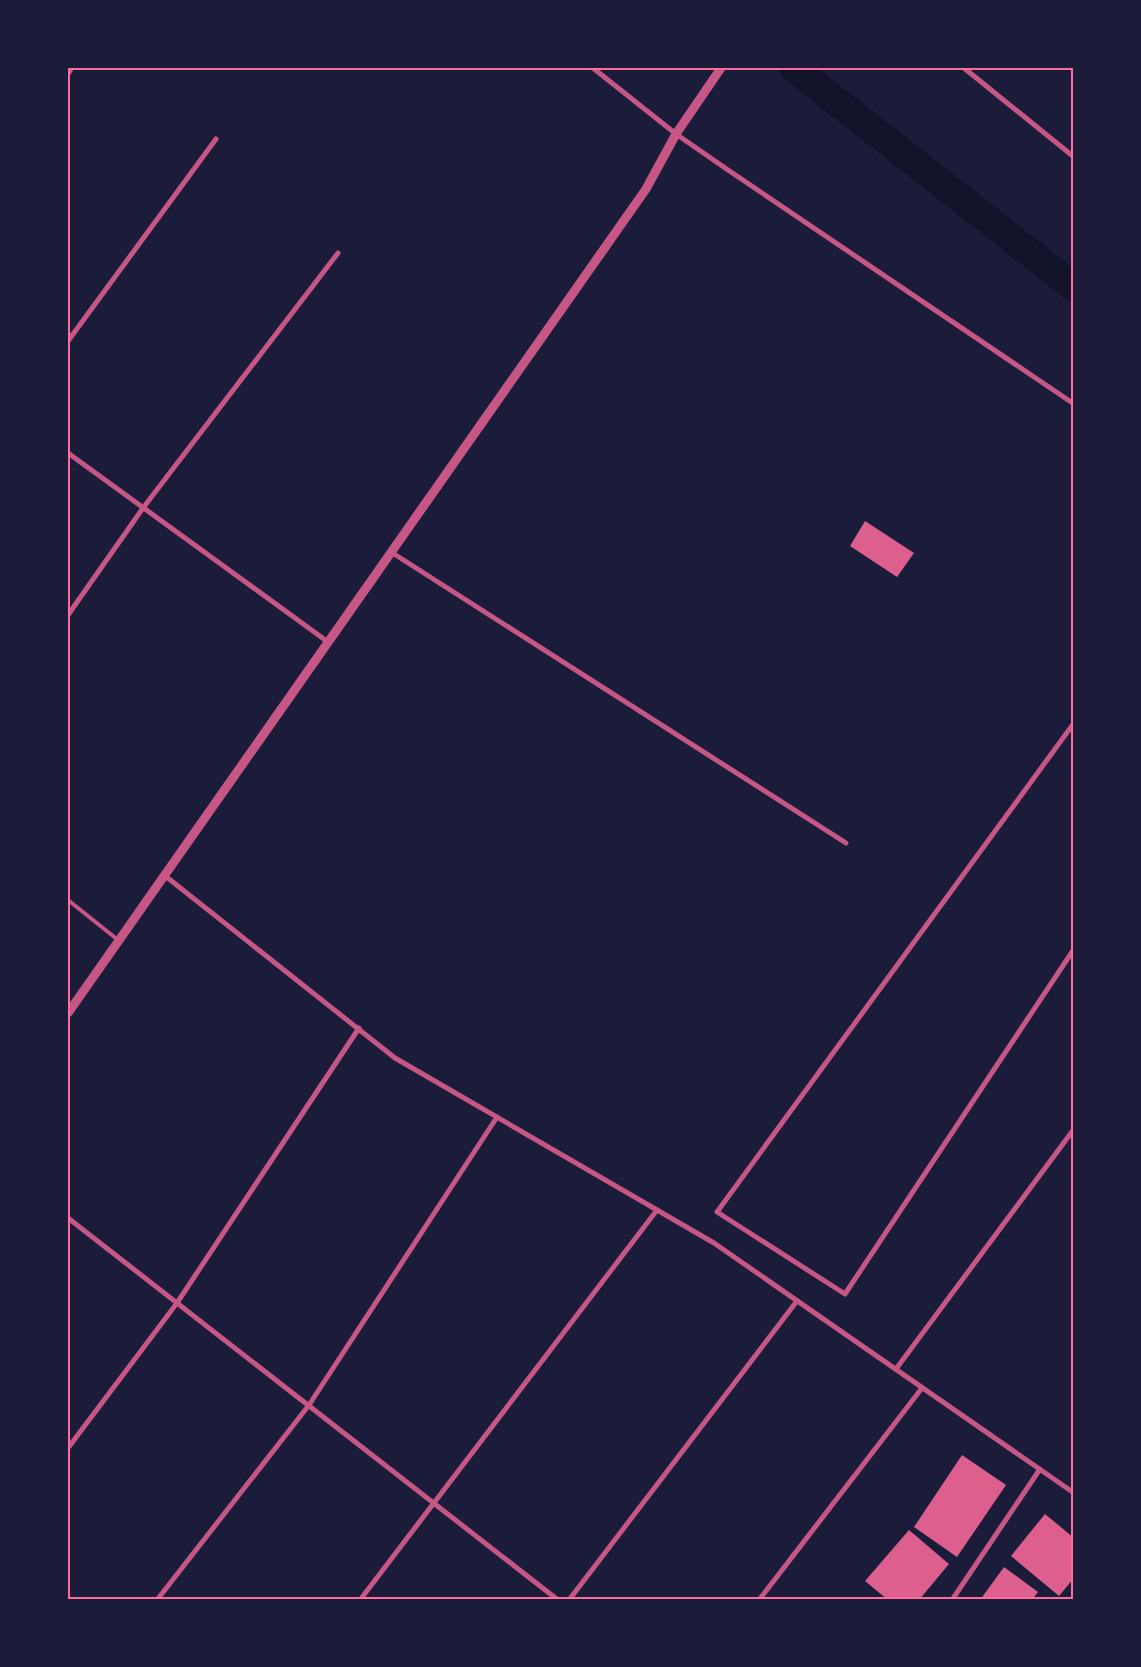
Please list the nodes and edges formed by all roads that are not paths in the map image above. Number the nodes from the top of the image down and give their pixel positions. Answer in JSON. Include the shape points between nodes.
{"nodes":[{"id":1,"x":593,"y":68,"type":"edge"},
{"id":2,"x":721,"y":68,"type":"edge"},
{"id":3,"x":964,"y":68,"type":"edge"},
{"id":4,"x":676,"y":134,"type":"junction"},
{"id":5,"x":216,"y":139,"type":"dead end"},
{"id":6,"x":1074,"y":157,"type":"edge"},
{"id":7,"x":338,"y":253,"type":"dead end"},
{"id":8,"x":68,"y":341,"type":"edge"},
{"id":9,"x":1074,"y":404,"type":"edge"},
{"id":10,"x":68,"y":453,"type":"edge"},
{"id":11,"x":143,"y":508,"type":"junction"},
{"id":12,"x":391,"y":552,"type":"junction"},
{"id":13,"x":68,"y":615,"type":"edge"},
{"id":14,"x":328,"y":642,"type":"junction"},
{"id":15,"x":1074,"y":723,"type":"edge"},
{"id":16,"x":846,"y":843,"type":"dead end"},
{"id":17,"x":164,"y":875,"type":"junction"},
{"id":18,"x":68,"y":900,"type":"edge"},
{"id":19,"x":118,"y":940,"type":"junction"},
{"id":20,"x":1074,"y":949,"type":"edge"},
{"id":21,"x":68,"y":1013,"type":"edge"},
{"id":22,"x":359,"y":1028,"type":"junction"},
{"id":23,"x":497,"y":1117,"type":"junction"},
{"id":24,"x":1074,"y":1130,"type":"edge"},
{"id":25,"x":657,"y":1210,"type":"junction"},
{"id":26,"x":68,"y":1218,"type":"edge"},
{"id":27,"x":797,"y":1301,"type":"junction"},
{"id":28,"x":177,"y":1303,"type":"junction"},
{"id":29,"x":896,"y":1370,"type":"junction"},
{"id":30,"x":922,"y":1388,"type":"junction"},
{"id":31,"x":308,"y":1405,"type":"junction"},
{"id":32,"x":68,"y":1448,"type":"edge"},
{"id":33,"x":1040,"y":1469,"type":"junction"},
{"id":34,"x":1074,"y":1493,"type":"edge"},
{"id":35,"x":434,"y":1503,"type":"junction"},
{"id":36,"x":158,"y":1600,"type":"edge"},
{"id":37,"x":360,"y":1600,"type":"edge"},
{"id":38,"x":558,"y":1600,"type":"edge"},
{"id":39,"x":569,"y":1600,"type":"edge"},
{"id":40,"x":759,"y":1600,"type":"edge"},
{"id":41,"x":952,"y":1600,"type":"edge"}],
"edges":[{"from":1,"to":4,"type":"street"},
{"from":2,"to":4,"type":"street"},
{"from":3,"to":6,"type":"street"},
{"from":4,"to":9,"type":"street"},
{"from":4,"to":12,"type":"street","via":[[646,189]]},
{"from":5,"to":8,"type":"street"},
{"from":7,"to":11,"type":"street"},
{"from":10,"to":11,"type":"street"},
{"from":11,"to":13,"type":"street"},
{"from":11,"to":14,"type":"street"},
{"from":12,"to":14,"type":"street"},
{"from":12,"to":16,"type":"street"},
{"from":14,"to":17,"type":"street"},
{"from":15,"to":20,"type":"street","via":[[717,1212],[845,1294]]},
{"from":17,"to":19,"type":"street"},
{"from":17,"to":22,"type":"street"},
{"from":18,"to":19,"type":"lane"},
{"from":19,"to":21,"type":"street"},
{"from":22,"to":23,"type":"street","via":[[395,1058]]},
{"from":22,"to":28,"type":"street"},
{"from":23,"to":25,"type":"street"},
{"from":23,"to":31,"type":"street"},
{"from":24,"to":29,"type":"street"},
{"from":25,"to":27,"type":"street","via":[[714,1243]]},
{"from":25,"to":35,"type":"street"},
{"from":26,"to":28,"type":"street"},
{"from":27,"to":29,"type":"street"},
{"from":27,"to":39,"type":"street"},
{"from":28,"to":31,"type":"street"},
{"from":28,"to":32,"type":"street"},
{"from":29,"to":30,"type":"street"},
{"from":30,"to":33,"type":"street"},
{"from":30,"to":40,"type":"street"},
{"from":31,"to":35,"type":"street"},
{"from":31,"to":36,"type":"street"},
{"from":33,"to":34,"type":"street"},
{"from":33,"to":41,"type":"street"},
{"from":35,"to":37,"type":"street"},
{"from":35,"to":38,"type":"street"}]}
